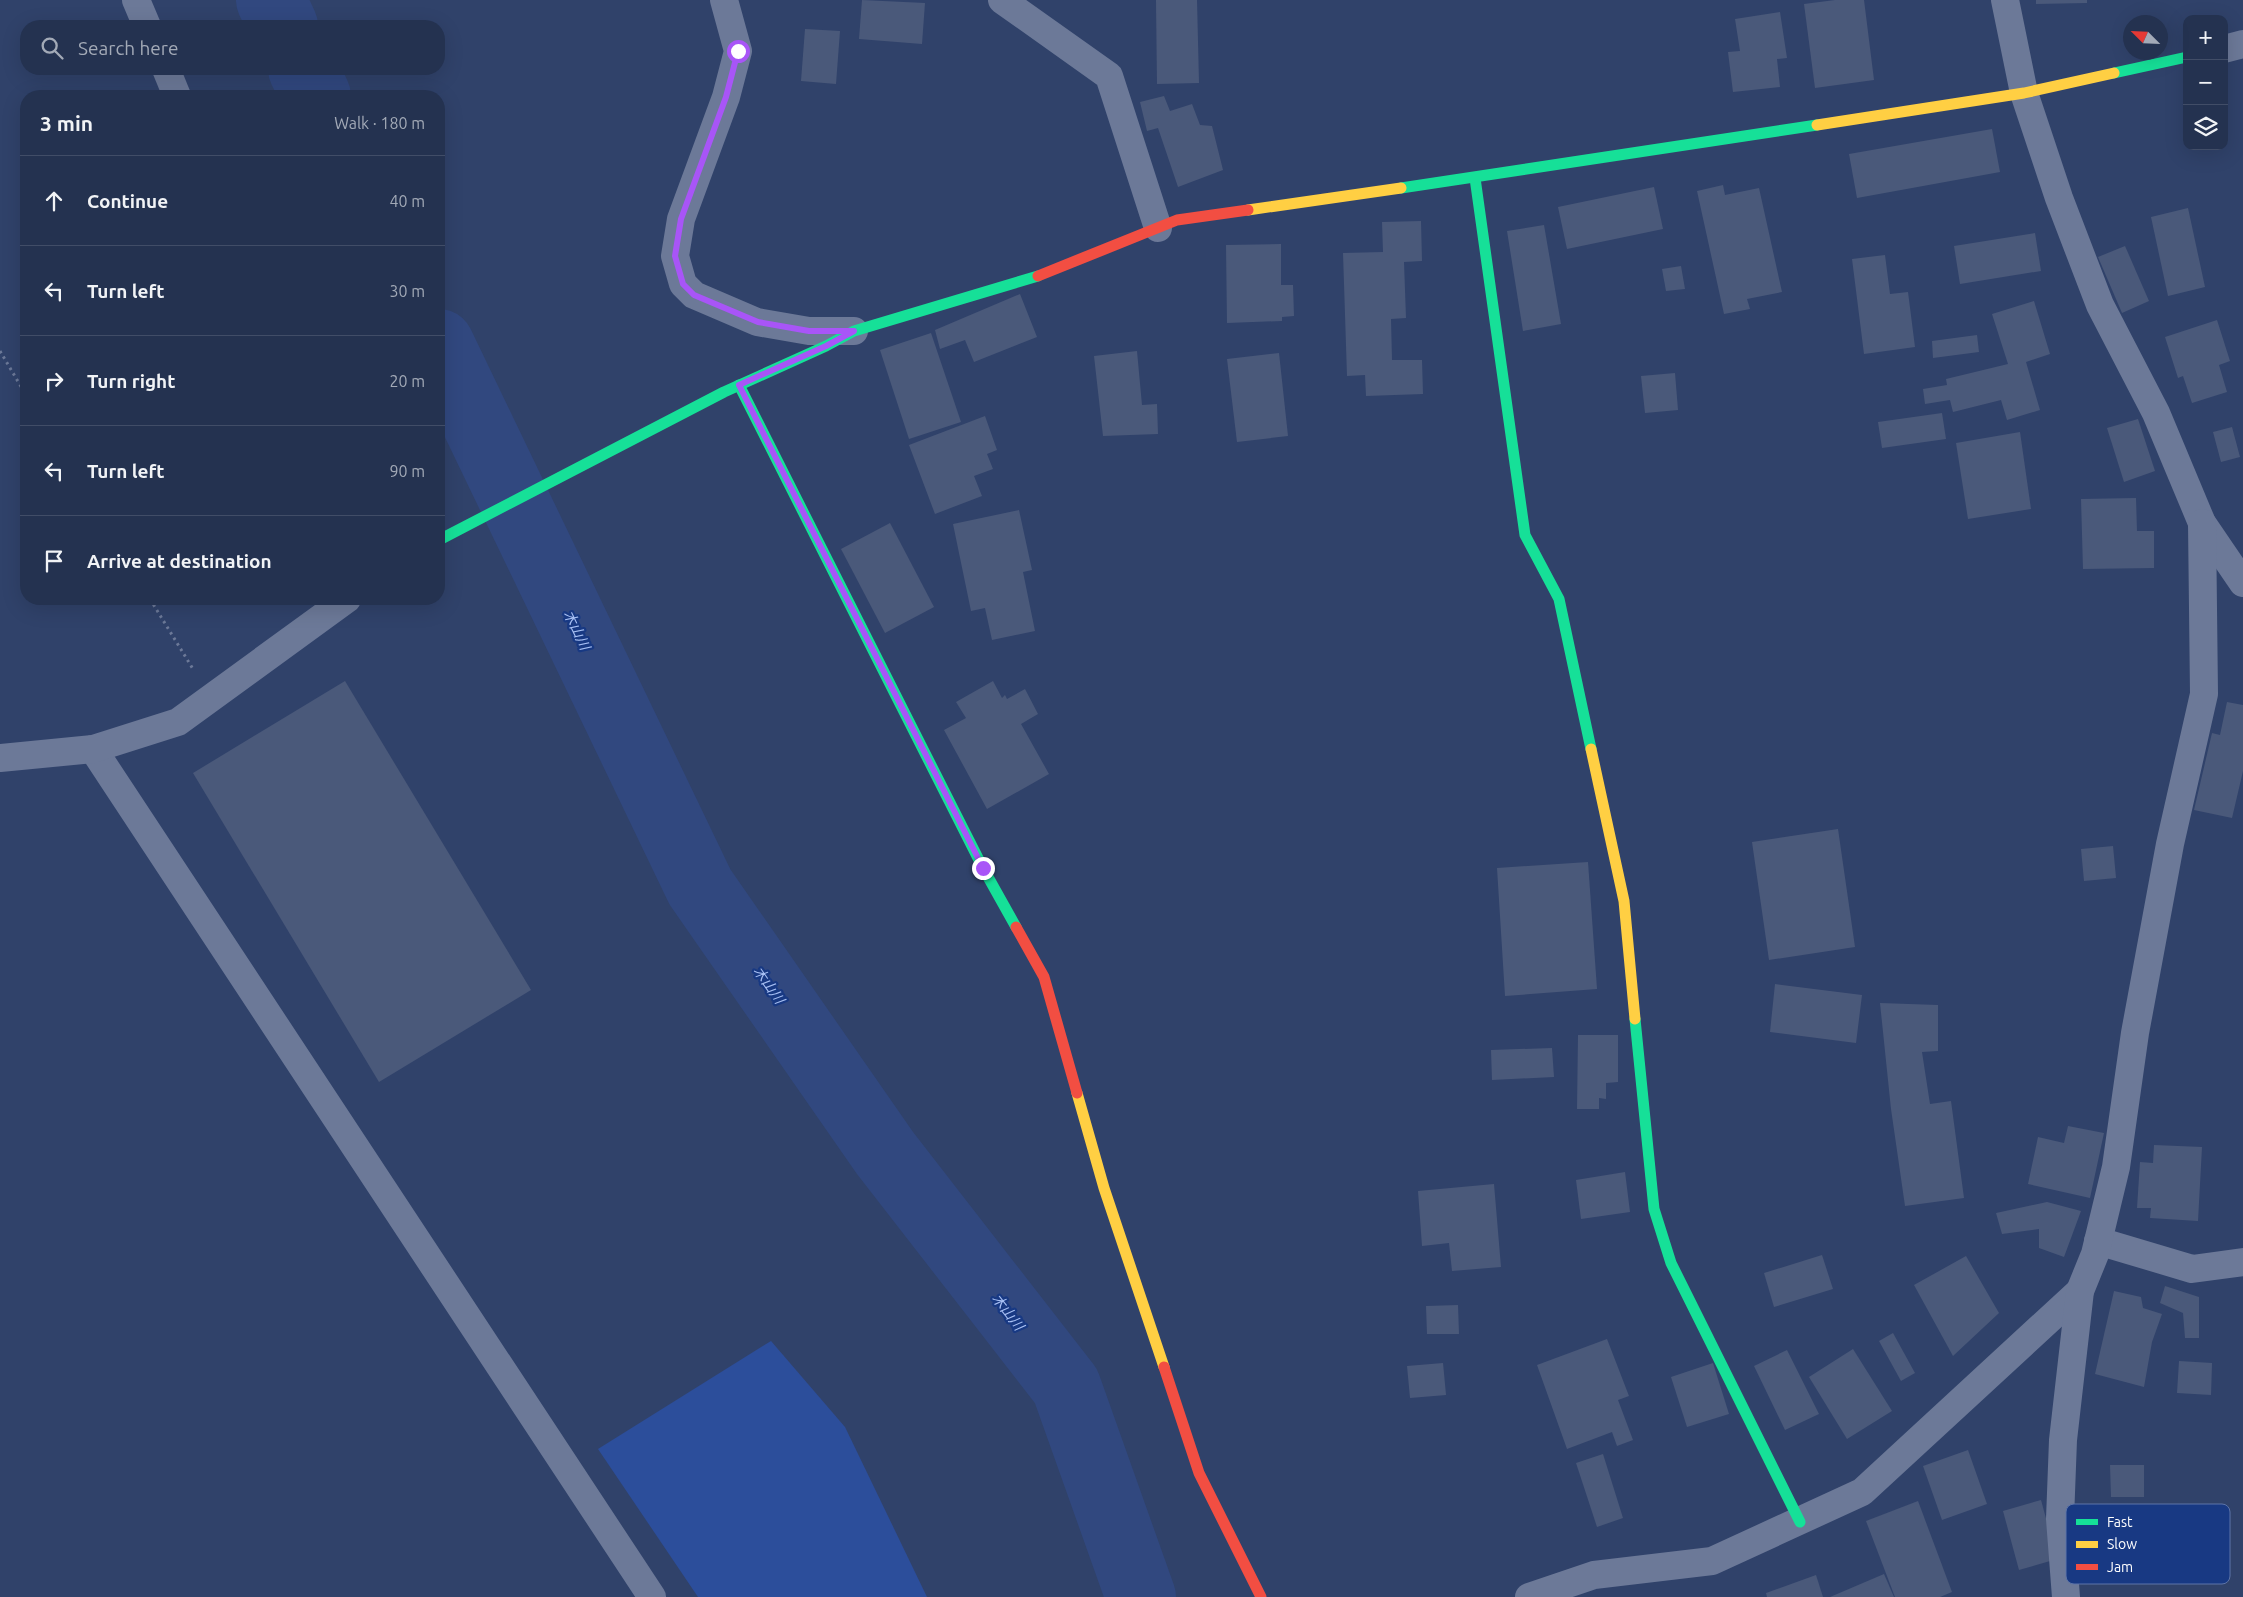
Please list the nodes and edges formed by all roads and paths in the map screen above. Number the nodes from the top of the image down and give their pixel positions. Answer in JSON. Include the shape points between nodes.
{"nodes":[{"id":1,"x":136,"y":0,"type":"edge"},
{"id":2,"x":724,"y":0,"type":"edge"},
{"id":3,"x":1002,"y":0,"type":"edge"},
{"id":4,"x":2005,"y":0,"type":"edge"},
{"id":5,"x":145,"y":20,"type":"edge"},
{"id":6,"x":2243,"y":44,"type":"edge"},
{"id":7,"x":2228,"y":47,"type":"edge"},
{"id":8,"x":2183,"y":58,"type":"edge"},
{"id":9,"x":168,"y":75,"type":"edge"},
{"id":10,"x":175,"y":90,"type":"edge"},
{"id":11,"x":2024,"y":93,"type":"junction"},
{"id":12,"x":1474,"y":178,"type":"junction"},
{"id":13,"x":1158,"y":228,"type":"junction"},
{"id":14,"x":854,"y":331,"type":"junction"},
{"id":15,"x":0,"y":351,"type":"edge"},
{"id":16,"x":20,"y":384,"type":"edge"},
{"id":17,"x":739,"y":385,"type":"junction"},
{"id":18,"x":2202,"y":523,"type":"junction"},
{"id":19,"x":445,"y":537,"type":"edge"},
{"id":20,"x":2243,"y":583,"type":"edge"},
{"id":21,"x":154,"y":605,"type":"edge"},
{"id":22,"x":339,"y":605,"type":"edge"},
{"id":23,"x":211,"y":699,"type":"junction"},
{"id":24,"x":93,"y":749,"type":"junction"},
{"id":25,"x":0,"y":758,"type":"edge"},
{"id":26,"x":2098,"y":1241,"type":"junction"},
{"id":27,"x":2243,"y":1262,"type":"edge"},
{"id":28,"x":2080,"y":1291,"type":"junction"},
{"id":29,"x":1800,"y":1522,"type":"junction"},
{"id":30,"x":652,"y":1597,"type":"edge"},
{"id":31,"x":1260,"y":1597,"type":"edge"},
{"id":32,"x":1529,"y":1597,"type":"edge"},
{"id":33,"x":2066,"y":1597,"type":"edge"}],
"edges":[{"from":1,"to":5,"type":"street"},
{"from":2,"to":14,"type":"street","via":[[738,51],[726,97],[681,219],[675,256],[683,284],[694,295],[758,322],[809,331]]},
{"from":3,"to":13,"type":"street","via":[[1109,76]]},
{"from":4,"to":11,"type":"street"},
{"from":6,"to":7,"type":"street"},
{"from":8,"to":11,"type":"street"},
{"from":9,"to":10,"type":"street"},
{"from":11,"to":12,"type":"street"},
{"from":11,"to":18,"type":"street","via":[[2100,305],[2156,414]]},
{"from":12,"to":13,"type":"street","via":[[1177,220]]},
{"from":12,"to":29,"type":"street","via":[[1525,535],[1559,599],[1624,901],[1654,1209],[1671,1263]]},
{"from":13,"to":14,"type":"street","via":[[1034,278]]},
{"from":14,"to":17,"type":"street"},
{"from":15,"to":16,"type":"path"},
{"from":17,"to":19,"type":"street"},
{"from":17,"to":31,"type":"street","via":[[983,868],[1044,977],[1104,1188],[1199,1472]]},
{"from":18,"to":20,"type":"street"},
{"from":18,"to":26,"type":"street","via":[[2204,694],[2170,844],[2135,1033],[2116,1167]]},
{"from":21,"to":23,"type":"path"},
{"from":22,"to":23,"type":"street"},
{"from":23,"to":24,"type":"street","via":[[178,722]]},
{"from":24,"to":25,"type":"street"},
{"from":24,"to":30,"type":"street"},
{"from":26,"to":27,"type":"street","via":[[2192,1269]]},
{"from":26,"to":28,"type":"street"},
{"from":28,"to":29,"type":"street","via":[[1862,1492]]},
{"from":28,"to":33,"type":"street","via":[[2063,1440],[2060,1499]]},
{"from":29,"to":32,"type":"street","via":[[1712,1561],[1594,1575]]}]}
